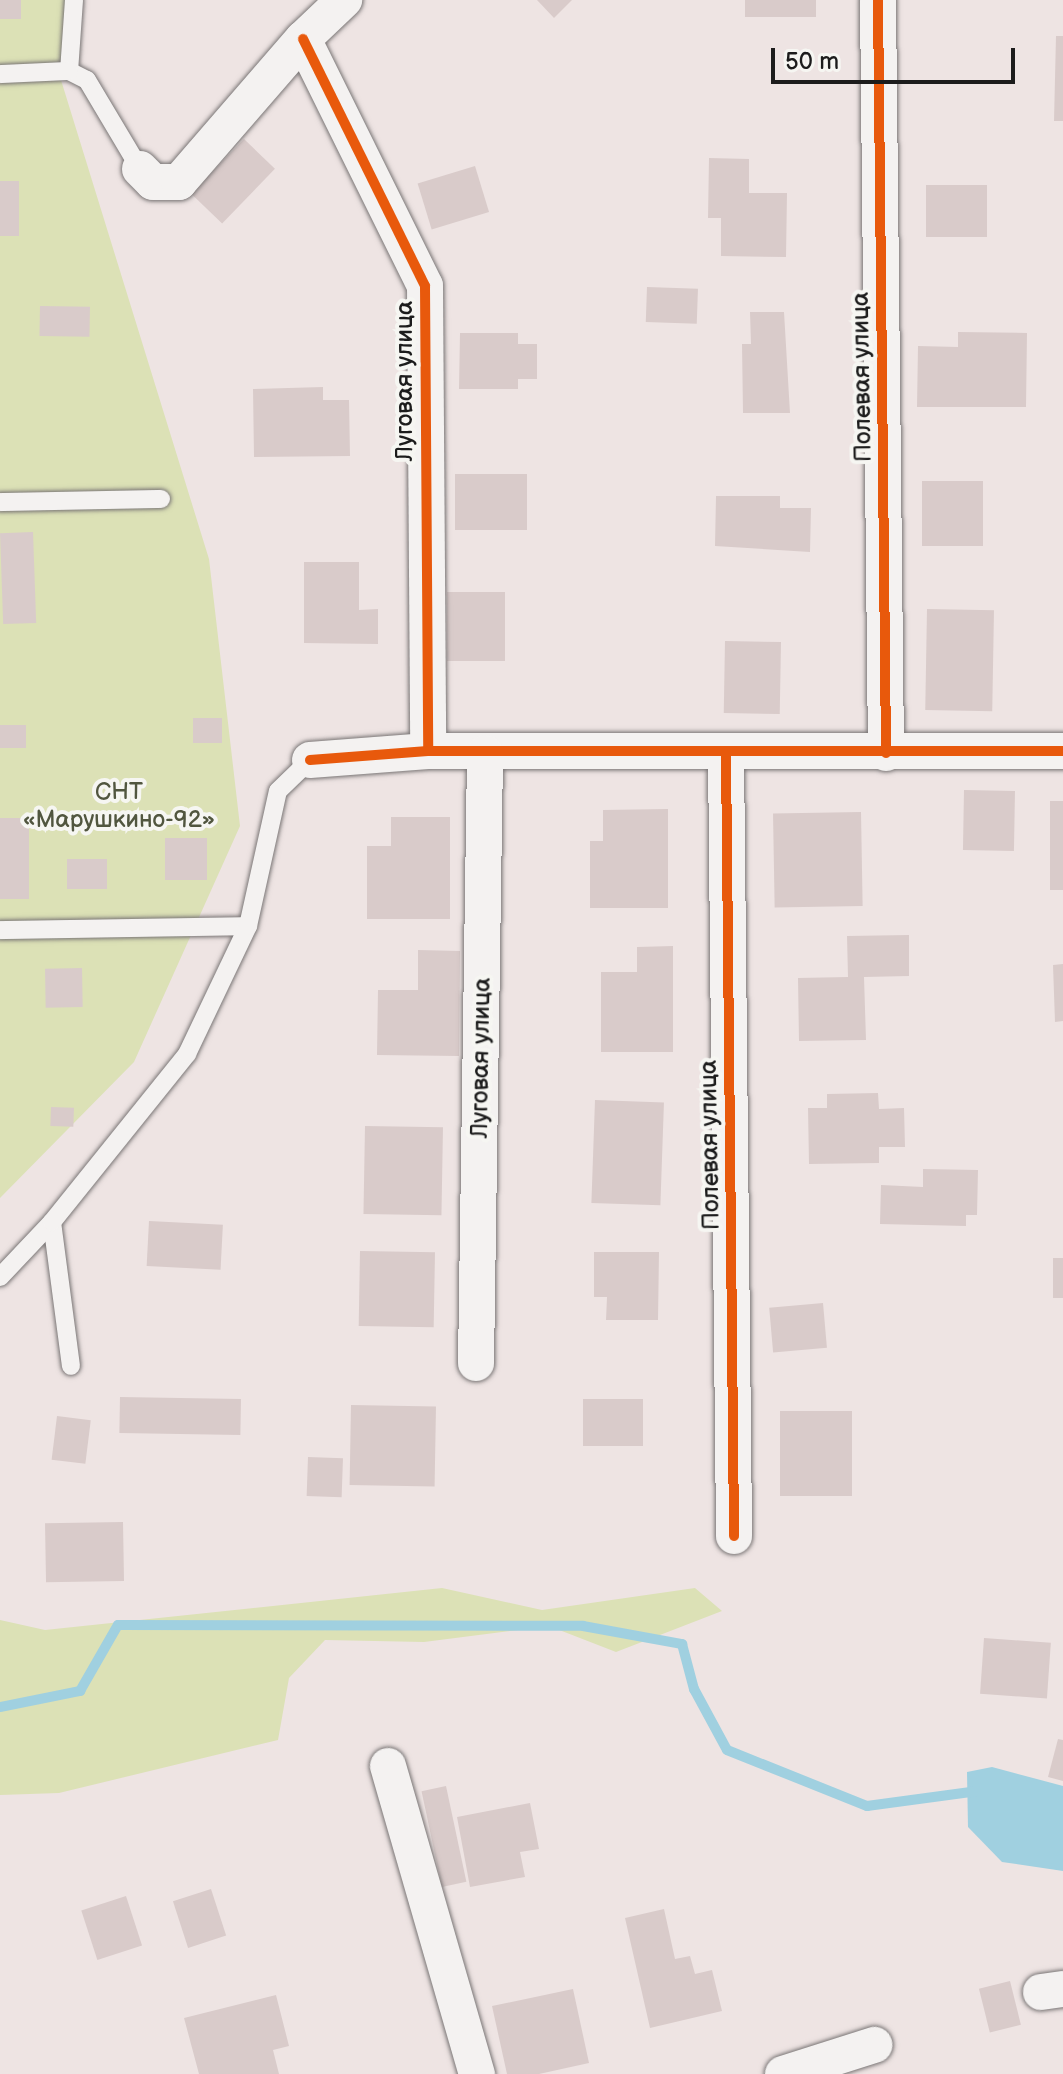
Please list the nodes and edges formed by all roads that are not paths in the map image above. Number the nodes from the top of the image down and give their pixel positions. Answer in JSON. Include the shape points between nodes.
{"nodes":[{"id":1,"x":74,"y":0,"type":"edge"},
{"id":2,"x":344,"y":0,"type":"edge"},
{"id":3,"x":878,"y":0,"type":"edge"},
{"id":4,"x":303,"y":39,"type":"junction"},
{"id":5,"x":69,"y":71,"type":"junction"},
{"id":6,"x":0,"y":74,"type":"edge"},
{"id":7,"x":140,"y":169,"type":"joint"},
{"id":8,"x":161,"y":499,"type":"dead end"},
{"id":9,"x":0,"y":502,"type":"edge"},
{"id":10,"x":428,"y":751,"type":"junction"},
{"id":11,"x":1063,"y":751,"type":"edge"},
{"id":12,"x":485,"y":753,"type":"junction"},
{"id":13,"x":886,"y":753,"type":"junction"},
{"id":14,"x":726,"y":754,"type":"junction"},
{"id":15,"x":310,"y":760,"type":"joint"},
{"id":16,"x":248,"y":926,"type":"junction"},
{"id":17,"x":0,"y":930,"type":"edge"},
{"id":18,"x":52,"y":1222,"type":"junction"},
{"id":19,"x":0,"y":1277,"type":"edge"},
{"id":20,"x":476,"y":1363,"type":"dead end"},
{"id":21,"x":71,"y":1366,"type":"dead end"},
{"id":22,"x":734,"y":1536,"type":"dead end"},
{"id":23,"x":388,"y":1766,"type":"dead end"},
{"id":24,"x":874,"y":2045,"type":"dead end"},
{"id":25,"x":477,"y":2074,"type":"edge"},
{"id":26,"x":783,"y":2074,"type":"edge"}],
"edges":[{"from":1,"to":5,"type":"lane"},
{"from":2,"to":4,"type":"street"},
{"from":3,"to":13,"type":"street","name":"Полевая улица"},
{"from":4,"to":7,"type":"street","via":[[179,182],[153,182]]},
{"from":4,"to":10,"type":"street","name":"Луговая улица","via":[[425,286]]},
{"from":5,"to":6,"type":"lane"},
{"from":5,"to":7,"type":"lane","via":[[87,80]]},
{"from":8,"to":9,"type":"lane"},
{"from":10,"to":12,"type":"street"},
{"from":10,"to":15,"type":"street"},
{"from":11,"to":13,"type":"street"},
{"from":12,"to":14,"type":"street"},
{"from":12,"to":20,"type":"street","name":"Луговая улица"},
{"from":13,"to":14,"type":"street"},
{"from":14,"to":22,"type":"street","name":"Полевая улица"},
{"from":15,"to":16,"type":"lane","via":[[278,791]]},
{"from":16,"to":17,"type":"lane"},
{"from":16,"to":18,"type":"lane","via":[[187,1054]]},
{"from":18,"to":19,"type":"lane"},
{"from":18,"to":21,"type":"lane"},
{"from":23,"to":25,"type":"street"},
{"from":24,"to":26,"type":"street"}]}
